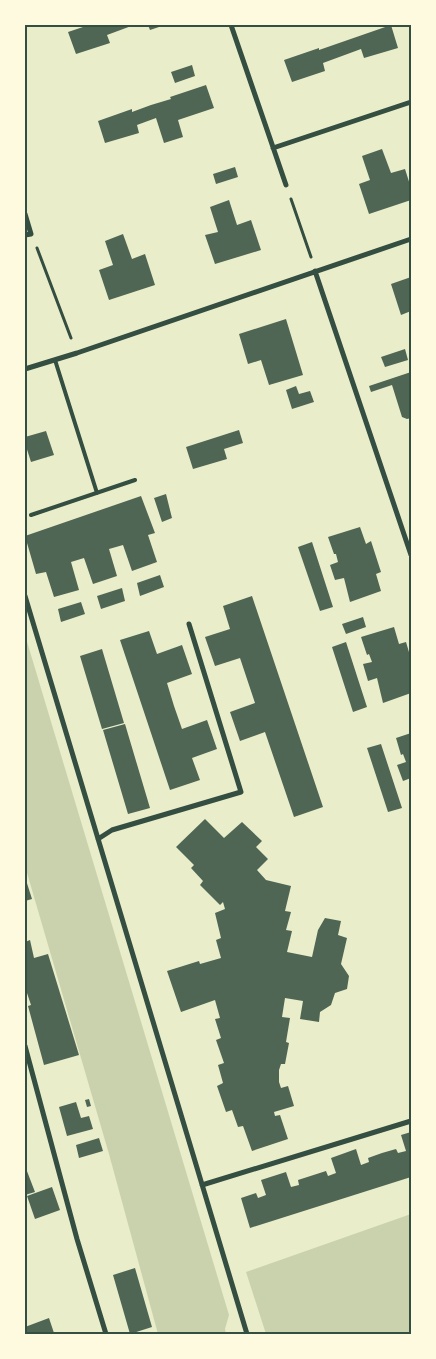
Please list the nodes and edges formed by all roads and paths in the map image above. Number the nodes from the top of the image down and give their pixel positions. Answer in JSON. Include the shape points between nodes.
{"nodes":[{"id":1,"x":230,"y":25,"type":"edge"},
{"id":2,"x":411,"y":102,"type":"edge"},
{"id":3,"x":273,"y":148,"type":"junction"},
{"id":4,"x":286,"y":185,"type":"joint"},
{"id":5,"x":25,"y":214,"type":"edge"},
{"id":6,"x":31,"y":234,"type":"junction"},
{"id":7,"x":25,"y":236,"type":"edge"},
{"id":8,"x":411,"y":239,"type":"edge"},
{"id":9,"x":315,"y":271,"type":"junction"},
{"id":10,"x":77,"y":353,"type":"junction"},
{"id":11,"x":55,"y":360,"type":"junction"},
{"id":12,"x":25,"y":369,"type":"edge"},
{"id":13,"x":135,"y":480,"type":"dead end"},
{"id":14,"x":97,"y":493,"type":"junction"},
{"id":15,"x":30,"y":515,"type":"dead end"},
{"id":16,"x":411,"y":555,"type":"edge"},
{"id":17,"x":25,"y":596,"type":"edge"},
{"id":18,"x":189,"y":624,"type":"dead end"},
{"id":19,"x":98,"y":838,"type":"junction"},
{"id":20,"x":25,"y":1046,"type":"edge"},
{"id":21,"x":411,"y":1121,"type":"edge"},
{"id":22,"x":202,"y":1185,"type":"junction"},
{"id":23,"x":106,"y":1334,"type":"edge"},
{"id":24,"x":247,"y":1334,"type":"edge"}],
"edges":[{"from":1,"to":3,"type":"street"},
{"from":2,"to":3,"type":"street"},
{"from":3,"to":4,"type":"street"},
{"from":4,"to":9,"type":"path"},
{"from":5,"to":6,"type":"street"},
{"from":6,"to":7,"type":"street"},
{"from":6,"to":10,"type":"path"},
{"from":8,"to":9,"type":"street"},
{"from":9,"to":10,"type":"street"},
{"from":9,"to":16,"type":"street"},
{"from":10,"to":11,"type":"street"},
{"from":11,"to":12,"type":"street"},
{"from":11,"to":14,"type":"lane"},
{"from":13,"to":14,"type":"lane"},
{"from":14,"to":15,"type":"lane"},
{"from":17,"to":19,"type":"street"},
{"from":18,"to":19,"type":"street","via":[[241,792],[112,830]]},
{"from":19,"to":22,"type":"street"},
{"from":20,"to":23,"type":"street"},
{"from":21,"to":22,"type":"street"},
{"from":22,"to":24,"type":"street"}]}
